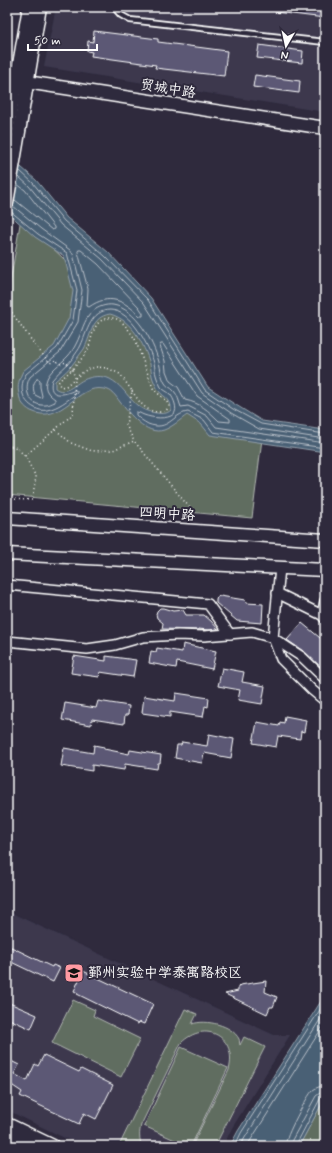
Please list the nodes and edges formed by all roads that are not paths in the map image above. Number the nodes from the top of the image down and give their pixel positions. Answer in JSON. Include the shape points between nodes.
{"nodes":[{"id":1,"x":29,"y":7,"type":"edge"},
{"id":2,"x":40,"y":7,"type":"edge"},
{"id":3,"x":114,"y":7,"type":"edge"},
{"id":4,"x":325,"y":42,"type":"edge"},
{"id":5,"x":17,"y":80,"type":"edge"},
{"id":6,"x":325,"y":128,"type":"edge"},
{"id":7,"x":7,"y":134,"type":"edge"},
{"id":8,"x":7,"y":203,"type":"edge"},
{"id":9,"x":7,"y":518,"type":"edge"},
{"id":10,"x":325,"y":540,"type":"edge"},
{"id":11,"x":7,"y":554,"type":"edge"},
{"id":12,"x":280,"y":568,"type":"junction"},
{"id":13,"x":325,"y":570,"type":"edge"},
{"id":14,"x":7,"y":585,"type":"edge"},
{"id":15,"x":277,"y":594,"type":"junction"},
{"id":16,"x":325,"y":600,"type":"edge"},
{"id":17,"x":324,"y":617,"type":"edge"},
{"id":18,"x":230,"y":634,"type":"junction"},
{"id":19,"x":273,"y":638,"type":"junction"},
{"id":20,"x":7,"y":641,"type":"edge"},
{"id":21,"x":325,"y":679,"type":"edge"},
{"id":22,"x":325,"y":701,"type":"edge"},
{"id":23,"x":7,"y":1124,"type":"edge"},
{"id":24,"x":7,"y":1135,"type":"edge"},
{"id":25,"x":31,"y":1146,"type":"edge"},
{"id":26,"x":53,"y":1146,"type":"edge"}],
"edges":[{"from":1,"to":5,"type":"main road"},
{"from":2,"to":5,"type":"main road"},
{"from":3,"to":4,"type":"lane","via":[[130,20]]},
{"from":5,"to":6,"type":"main road","name":"贸城中路"},
{"from":5,"to":7,"type":"main road"},
{"from":5,"to":8,"type":"main road","via":[[15,155]]},
{"from":9,"to":10,"type":"main road","name":"四明中路"},
{"from":11,"to":12,"type":"main road"},
{"from":12,"to":13,"type":"main road"},
{"from":12,"to":15,"type":"street"},
{"from":14,"to":18,"type":"street","via":[[208,604]]},
{"from":15,"to":17,"type":"street"},
{"from":15,"to":19,"type":"street"},
{"from":16,"to":17,"type":"street"},
{"from":18,"to":19,"type":"street","via":[[252,632]]},
{"from":18,"to":20,"type":"street","via":[[143,637],[114,645],[87,648]]},
{"from":19,"to":21,"type":"street","via":[[302,657]]},
{"from":19,"to":22,"type":"street","via":[[281,659]]},
{"from":23,"to":26,"type":"main road"},
{"from":24,"to":25,"type":"main road"}]}
